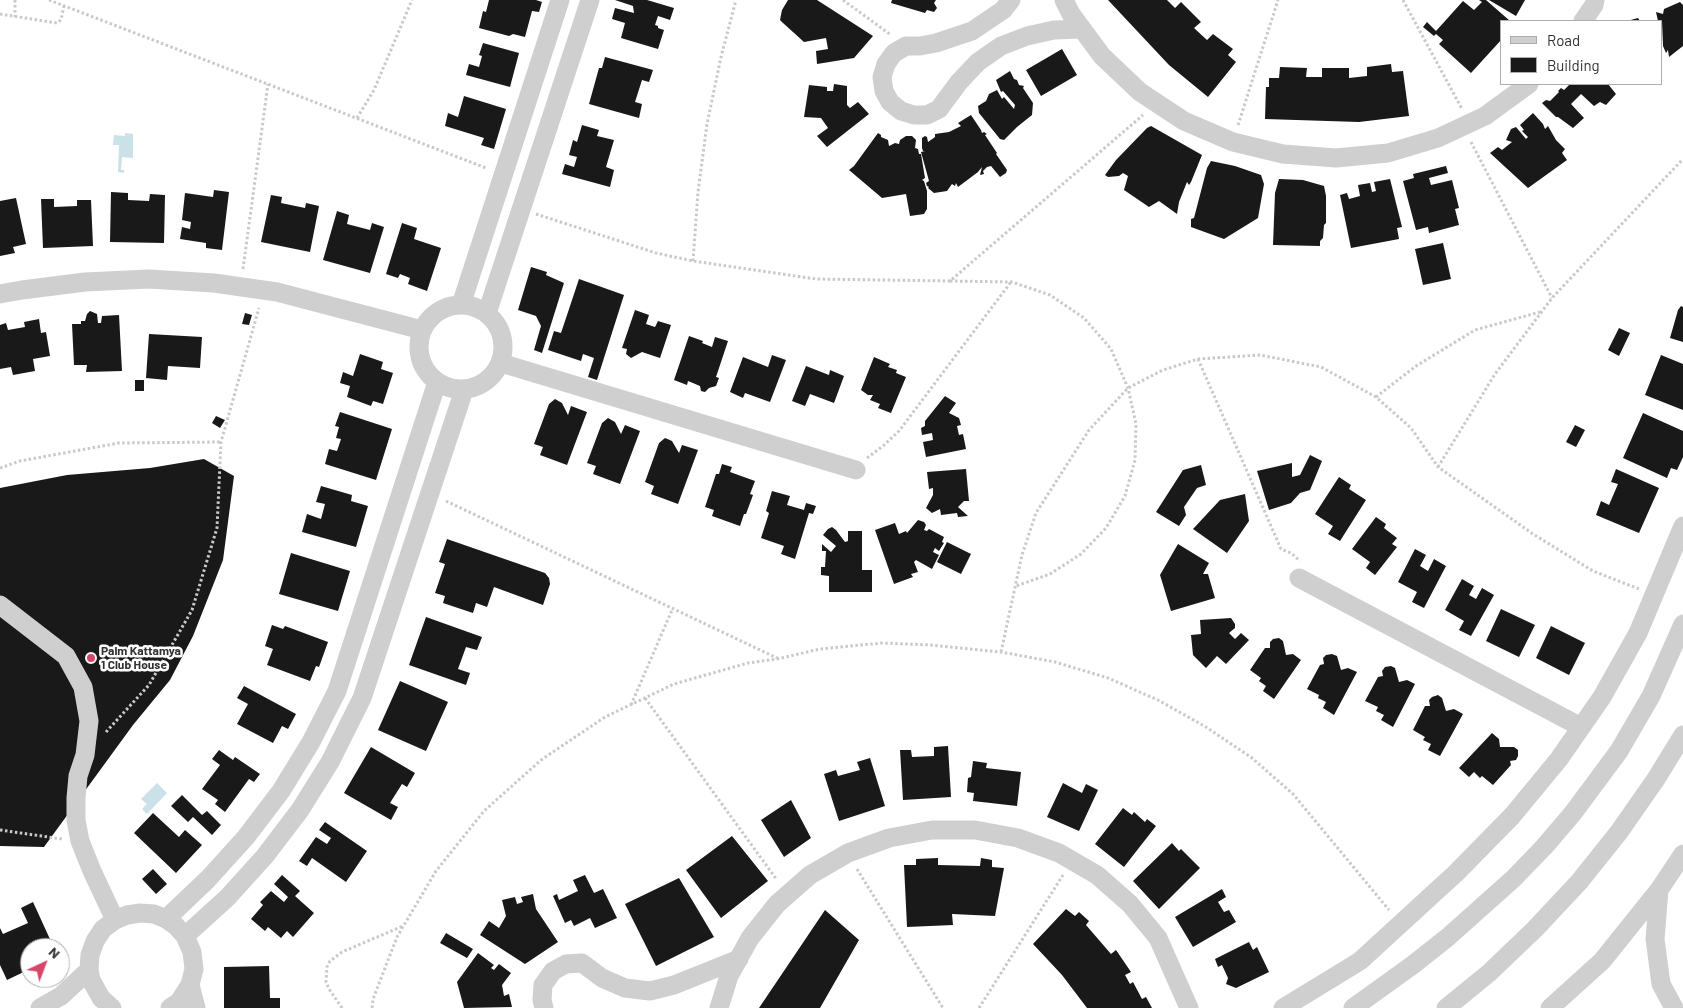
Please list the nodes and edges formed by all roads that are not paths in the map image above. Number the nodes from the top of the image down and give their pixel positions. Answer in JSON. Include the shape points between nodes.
{"nodes":[{"id":1,"x":560,"y":0,"type":"edge"},
{"id":2,"x":590,"y":0,"type":"edge"},
{"id":3,"x":1012,"y":0,"type":"edge"},
{"id":4,"x":1064,"y":0,"type":"edge"},
{"id":5,"x":1597,"y":2,"type":"edge"},
{"id":6,"x":1584,"y":20,"type":"edge"},
{"id":7,"x":1082,"y":29,"type":"junction"},
{"id":8,"x":1528,"y":85,"type":"edge"},
{"id":9,"x":0,"y":294,"type":"edge"},
{"id":10,"x":461,"y":304,"type":"junction"},
{"id":11,"x":487,"y":313,"type":"junction"},
{"id":12,"x":422,"y":330,"type":"junction"},
{"id":13,"x":501,"y":363,"type":"junction"},
{"id":14,"x":437,"y":382,"type":"junction"},
{"id":15,"x":464,"y":390,"type":"junction"},
{"id":16,"x":852,"y":469,"type":"road end"},
{"id":17,"x":1683,"y":526,"type":"edge"},
{"id":18,"x":1303,"y":580,"type":"road end"},
{"id":19,"x":0,"y":605,"type":"edge"},
{"id":20,"x":1683,"y":624,"type":"edge"},
{"id":21,"x":1581,"y":727,"type":"junction"},
{"id":22,"x":1683,"y":735,"type":"edge"},
{"id":23,"x":1683,"y":854,"type":"edge"},
{"id":24,"x":1659,"y":890,"type":"junction"},
{"id":25,"x":166,"y":919,"type":"junction"},
{"id":26,"x":115,"y":920,"type":"junction"},
{"id":27,"x":185,"y":936,"type":"junction"},
{"id":28,"x":739,"y":958,"type":"junction"},
{"id":29,"x":89,"y":970,"type":"junction"},
{"id":30,"x":190,"y":985,"type":"junction"},
{"id":31,"x":108,"y":1007,"type":"edge"},
{"id":32,"x":40,"y":1008,"type":"edge"},
{"id":33,"x":170,"y":1008,"type":"edge"},
{"id":34,"x":196,"y":1008,"type":"edge"},
{"id":35,"x":544,"y":1008,"type":"edge"},
{"id":36,"x":719,"y":1008,"type":"edge"},
{"id":37,"x":1189,"y":1008,"type":"edge"},
{"id":38,"x":1283,"y":1008,"type":"edge"},
{"id":39,"x":1353,"y":1008,"type":"edge"},
{"id":40,"x":1446,"y":1008,"type":"edge"},
{"id":41,"x":1550,"y":1008,"type":"edge"},
{"id":42,"x":1674,"y":1008,"type":"edge"}],
"edges":[{"from":1,"to":10,"type":"street"},
{"from":2,"to":11,"type":"street"},
{"from":3,"to":7,"type":"street","via":[[972,31],[936,43],[906,46],[894,53],[882,77],[890,102],[901,111],[927,115],[940,109],[978,62],[1001,46],[1054,30]]},
{"from":4,"to":7,"type":"street"},
{"from":5,"to":6,"type":"street"},
{"from":7,"to":8,"type":"street","via":[[1102,56],[1140,92],[1184,121],[1232,142],[1284,154],[1336,158],[1388,152],[1438,138],[1485,116]]},
{"from":9,"to":12,"type":"street","via":[[85,282],[214,283],[277,292]]},
{"from":10,"to":11,"type":"street"},
{"from":10,"to":12,"type":"street","via":[[442,309],[427,321]]},
{"from":11,"to":13,"type":"street","via":[[497,323],[502,336],[504,350]]},
{"from":12,"to":14,"type":"street","via":[[420,359],[426,372]]},
{"from":13,"to":15,"type":"street","via":[[490,378]]},
{"from":13,"to":16,"type":"street"},
{"from":14,"to":15,"type":"street"},
{"from":14,"to":25,"type":"street","via":[[337,691],[316,734],[281,791],[246,837],[208,880]]},
{"from":15,"to":27,"type":"street","via":[[362,698],[330,762],[300,810],[265,856],[227,898]]},
{"from":17,"to":21,"type":"street","via":[[1633,641]]},
{"from":18,"to":21,"type":"street"},
{"from":19,"to":26,"type":"street","via":[[66,656],[83,687],[89,721],[78,776],[76,820],[80,841]]},
{"from":20,"to":39,"type":"street","via":[[1635,724],[1574,814],[1513,879],[1448,937]]},
{"from":21,"to":38,"type":"street","via":[[1512,816],[1456,873],[1360,961]]},
{"from":22,"to":40,"type":"street","via":[[1656,780],[1579,882],[1489,973]]},
{"from":23,"to":24,"type":"street"},
{"from":24,"to":41,"type":"street","via":[[1602,961]]},
{"from":24,"to":42,"type":"street","via":[[1655,939],[1661,984]]},
{"from":25,"to":26,"type":"street","via":[[140,913],[127,914]]},
{"from":25,"to":27,"type":"street"},
{"from":26,"to":29,"type":"street","via":[[95,941]]},
{"from":27,"to":30,"type":"street","via":[[192,952],[194,969]]},
{"from":28,"to":35,"type":"street","via":[[674,986],[650,990],[625,988],[602,978],[582,963],[566,964],[552,971],[544,984]]},
{"from":28,"to":36,"type":"street"},
{"from":28,"to":37,"type":"street","via":[[750,938],[778,904],[810,875],[848,853],[889,838],[932,830],[975,830],[1018,838],[1059,853],[1097,875],[1130,904],[1158,938]]},
{"from":29,"to":31,"type":"street","via":[[96,990]]},
{"from":29,"to":32,"type":"street","via":[[60,996]]},
{"from":30,"to":33,"type":"street","via":[[179,1002]]},
{"from":30,"to":34,"type":"street"}]}
